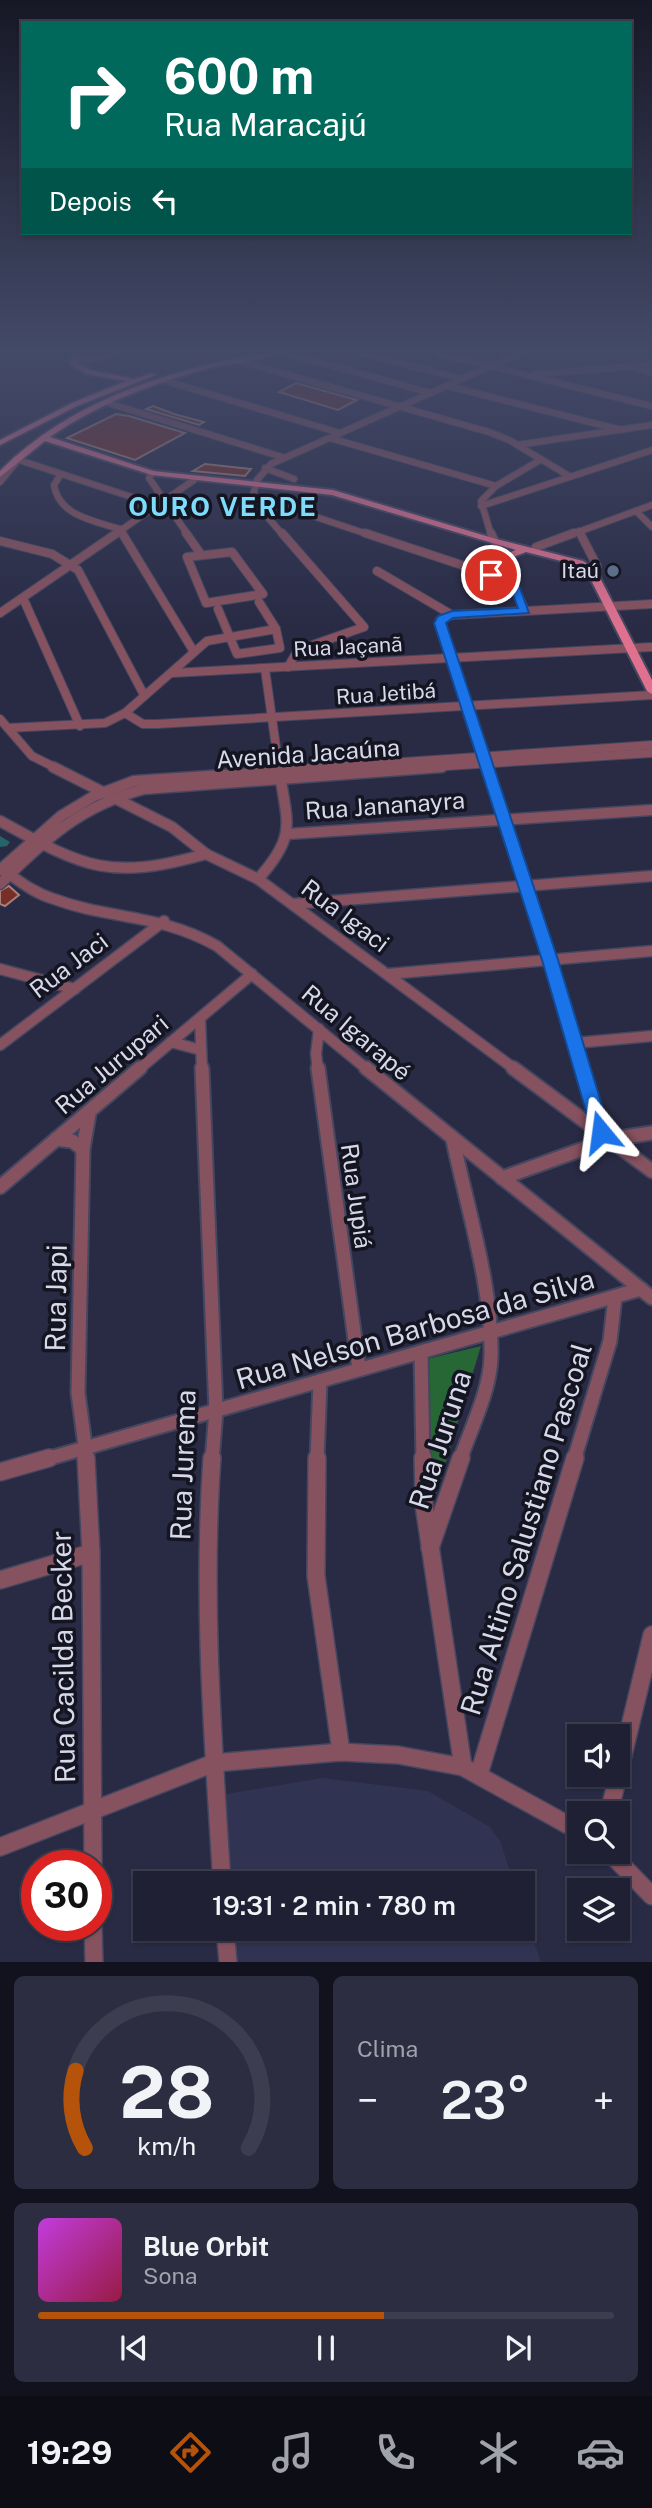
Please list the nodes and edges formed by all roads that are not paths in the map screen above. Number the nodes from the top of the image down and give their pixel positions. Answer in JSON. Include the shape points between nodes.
{"nodes":[{"id":1,"x":37,"y":445,"type":"edge"},
{"id":2,"x":76,"y":445,"type":"edge"},
{"id":3,"x":242,"y":445,"type":"edge"},
{"id":4,"x":313,"y":445,"type":"edge"},
{"id":5,"x":353,"y":445,"type":"edge"},
{"id":6,"x":517,"y":445,"type":"joint"},
{"id":7,"x":520,"y":445,"type":"edge"},
{"id":8,"x":652,"y":450,"type":"edge"},
{"id":9,"x":282,"y":457,"type":"junction"},
{"id":10,"x":122,"y":459,"type":"junction"},
{"id":11,"x":17,"y":460,"type":"junction"},
{"id":12,"x":540,"y":460,"type":"junction"},
{"id":13,"x":265,"y":468,"type":"junction"},
{"id":14,"x":162,"y":470,"type":"junction"},
{"id":15,"x":152,"y":473,"type":"junction"},
{"id":16,"x":61,"y":474,"type":"junction"},
{"id":17,"x":0,"y":475,"type":"edge"},
{"id":18,"x":569,"y":476,"type":"junction"},
{"id":19,"x":192,"y":477,"type":"junction"},
{"id":20,"x":294,"y":479,"type":"dead end"},
{"id":21,"x":0,"y":482,"type":"edge"},
{"id":22,"x":256,"y":483,"type":"junction"},
{"id":23,"x":496,"y":486,"type":"junction"},
{"id":24,"x":165,"y":499,"type":"junction"},
{"id":25,"x":252,"y":499,"type":"junction"},
{"id":26,"x":156,"y":505,"type":"junction"},
{"id":27,"x":652,"y":505,"type":"edge"},
{"id":28,"x":481,"y":506,"type":"junction"},
{"id":29,"x":636,"y":511,"type":"junction"},
{"id":30,"x":652,"y":527,"type":"edge"},
{"id":31,"x":120,"y":529,"type":"junction"},
{"id":32,"x":579,"y":531,"type":"junction"},
{"id":33,"x":493,"y":539,"type":"junction"},
{"id":34,"x":0,"y":541,"type":"edge"},
{"id":35,"x":531,"y":548,"type":"junction"},
{"id":36,"x":200,"y":553,"type":"junction"},
{"id":37,"x":503,"y":558,"type":"junction"},
{"id":38,"x":71,"y":563,"type":"junction"},
{"id":39,"x":594,"y":568,"type":"junction"},
{"id":40,"x":377,"y":571,"type":"dead end"},
{"id":41,"x":513,"y":582,"type":"junction"},
{"id":42,"x":23,"y":598,"type":"junction"},
{"id":43,"x":259,"y":602,"type":"dead end"},
{"id":44,"x":652,"y":604,"type":"edge"},
{"id":45,"x":614,"y":606,"type":"junction"},
{"id":46,"x":218,"y":609,"type":"dead end"},
{"id":47,"x":525,"y":611,"type":"junction"},
{"id":48,"x":0,"y":613,"type":"edge"},
{"id":49,"x":452,"y":615,"type":"junction"},
{"id":50,"x":276,"y":629,"type":"junction"},
{"id":51,"x":229,"y":635,"type":"junction"},
{"id":52,"x":652,"y":646,"type":"edge"},
{"id":53,"x":634,"y":648,"type":"junction"},
{"id":54,"x":194,"y":652,"type":"junction"},
{"id":55,"x":450,"y":659,"type":"junction"},
{"id":56,"x":288,"y":667,"type":"junction"},
{"id":57,"x":265,"y":669,"type":"junction"},
{"id":58,"x":652,"y":670,"type":"edge"},
{"id":59,"x":172,"y":673,"type":"junction"},
{"id":60,"x":652,"y":693,"type":"edge"},
{"id":61,"x":144,"y":695,"type":"junction"},
{"id":62,"x":467,"y":706,"type":"junction"},
{"id":63,"x":125,"y":713,"type":"junction"},
{"id":64,"x":0,"y":719,"type":"edge"},
{"id":65,"x":271,"y":719,"type":"junction"},
{"id":66,"x":80,"y":726,"type":"junction"},
{"id":67,"x":8,"y":728,"type":"junction"},
{"id":68,"x":652,"y":746,"type":"edge"},
{"id":69,"x":652,"y":753,"type":"edge"},
{"id":70,"x":484,"y":760,"type":"junction"},
{"id":71,"x":279,"y":773,"type":"junction"},
{"id":72,"x":101,"y":790,"type":"junction"},
{"id":73,"x":113,"y":795,"type":"junction"},
{"id":74,"x":652,"y":810,"type":"edge"},
{"id":75,"x":503,"y":820,"type":"junction"},
{"id":76,"x":0,"y":821,"type":"edge"},
{"id":77,"x":288,"y":834,"type":"junction"},
{"id":78,"x":36,"y":841,"type":"junction"},
{"id":79,"x":206,"y":854,"type":"junction"},
{"id":80,"x":3,"y":870,"type":"edge"},
{"id":81,"x":652,"y":876,"type":"edge"},
{"id":82,"x":258,"y":879,"type":"junction"},
{"id":83,"x":0,"y":884,"type":"edge"},
{"id":84,"x":525,"y":885,"type":"junction"},
{"id":85,"x":293,"y":904,"type":"junction"},
{"id":86,"x":164,"y":921,"type":"junction"},
{"id":87,"x":652,"y":951,"type":"edge"},
{"id":88,"x":550,"y":960,"type":"junction"},
{"id":89,"x":0,"y":969,"type":"edge"},
{"id":90,"x":252,"y":974,"type":"junction"},
{"id":91,"x":388,"y":974,"type":"junction"},
{"id":92,"x":75,"y":989,"type":"junction"},
{"id":93,"x":200,"y":1018,"type":"junction"},
{"id":94,"x":319,"y":1029,"type":"junction"},
{"id":95,"x":652,"y":1036,"type":"edge"},
{"id":96,"x":171,"y":1042,"type":"junction"},
{"id":97,"x":575,"y":1043,"type":"junction"},
{"id":98,"x":0,"y":1045,"type":"edge"},
{"id":99,"x":201,"y":1050,"type":"junction"},
{"id":100,"x":89,"y":1114,"type":"junction"},
{"id":101,"x":652,"y":1133,"type":"edge"},
{"id":102,"x":606,"y":1136,"type":"junction"},
{"id":103,"x":56,"y":1139,"type":"junction"},
{"id":104,"x":453,"y":1140,"type":"junction"},
{"id":105,"x":83,"y":1149,"type":"junction"},
{"id":106,"x":652,"y":1171,"type":"edge"},
{"id":107,"x":502,"y":1178,"type":"junction"},
{"id":108,"x":0,"y":1187,"type":"edge"},
{"id":109,"x":647,"y":1294,"type":"edge"},
{"id":110,"x":615,"y":1297,"type":"junction"},
{"id":111,"x":491,"y":1334,"type":"junction"},
{"id":112,"x":421,"y":1353,"type":"junction"},
{"id":113,"x":359,"y":1369,"type":"junction"},
{"id":114,"x":320,"y":1381,"type":"junction"},
{"id":115,"x":216,"y":1411,"type":"junction"},
{"id":116,"x":86,"y":1448,"type":"junction"},
{"id":117,"x":0,"y":1472,"type":"edge"},
{"id":118,"x":430,"y":1548,"type":"junction"},
{"id":119,"x":91,"y":1553,"type":"junction"},
{"id":120,"x":0,"y":1580,"type":"edge"},
{"id":121,"x":652,"y":1635,"type":"edge"},
{"id":122,"x":341,"y":1752,"type":"junction"},
{"id":123,"x":214,"y":1763,"type":"junction"},
{"id":124,"x":471,"y":1770,"type":"junction"},
{"id":125,"x":612,"y":1801,"type":"edge"},
{"id":126,"x":92,"y":1813,"type":"junction"},
{"id":127,"x":567,"y":1824,"type":"edge"},
{"id":128,"x":0,"y":1847,"type":"edge"},
{"id":129,"x":93,"y":1850,"type":"edge"},
{"id":130,"x":621,"y":1864,"type":"edge"},
{"id":131,"x":221,"y":1871,"type":"edge"},
{"id":132,"x":652,"y":1896,"type":"edge"},
{"id":133,"x":93,"y":1941,"type":"edge"},
{"id":134,"x":226,"y":1941,"type":"edge"},
{"id":135,"x":94,"y":1962,"type":"edge"},
{"id":136,"x":228,"y":1962,"type":"edge"}],
"edges":[{"from":1,"to":11,"type":"main road"},
{"from":2,"to":10,"type":"main road"},
{"from":3,"to":9,"type":"street"},
{"from":4,"to":9,"type":"street"},
{"from":5,"to":23,"type":"street"},
{"from":6,"to":7,"type":"street"},
{"from":6,"to":12,"type":"street"},
{"from":8,"to":18,"type":"street"},
{"from":9,"to":13,"type":"street"},
{"from":10,"to":14,"type":"main road"},
{"from":10,"to":15,"type":"main road"},
{"from":11,"to":16,"type":"street"},
{"from":11,"to":17,"type":"main road"},
{"from":11,"to":21,"type":"street"},
{"from":12,"to":18,"type":"street"},
{"from":12,"to":23,"type":"street"},
{"from":13,"to":20,"type":"street"},
{"from":13,"to":22,"type":"street"},
{"from":14,"to":15,"type":"main road"},
{"from":14,"to":19,"type":"main road"},
{"from":15,"to":19,"type":"main road"},
{"from":15,"to":24,"type":"street","via":[[149,478]]},
{"from":16,"to":26,"type":"street"},
{"from":16,"to":31,"type":"street","via":[[54,485],[59,503]]},
{"from":18,"to":28,"type":"street"},
{"from":19,"to":22,"type":"main road"},
{"from":19,"to":24,"type":"street","via":[[186,489]]},
{"from":22,"to":25,"type":"street"},
{"from":22,"to":33,"type":"main road","via":[[333,493]]},
{"from":23,"to":28,"type":"street"},
{"from":24,"to":26,"type":"street"},
{"from":24,"to":36,"type":"street"},
{"from":25,"to":41,"type":"street"},
{"from":25,"to":56,"type":"street","via":[[364,627],[298,650]]},
{"from":26,"to":31,"type":"street"},
{"from":27,"to":29,"type":"street"},
{"from":28,"to":33,"type":"street"},
{"from":29,"to":30,"type":"street"},
{"from":29,"to":32,"type":"street"},
{"from":31,"to":38,"type":"street"},
{"from":31,"to":54,"type":"street"},
{"from":32,"to":35,"type":"street"},
{"from":32,"to":39,"type":"street"},
{"from":33,"to":35,"type":"main road"},
{"from":33,"to":37,"type":"street"},
{"from":34,"to":38,"type":"street"},
{"from":35,"to":37,"type":"main road"},
{"from":35,"to":39,"type":"main road"},
{"from":36,"to":36,"type":"street","via":[[232,552],[264,594],[206,603],[187,558]]},
{"from":37,"to":41,"type":"street"},
{"from":38,"to":42,"type":"street"},
{"from":38,"to":61,"type":"street","via":[[83,577]]},
{"from":39,"to":45,"type":"main road"},
{"from":40,"to":49,"type":"street"},
{"from":41,"to":47,"type":"street"},
{"from":42,"to":48,"type":"street"},
{"from":42,"to":66,"type":"street"},
{"from":43,"to":50,"type":"street"},
{"from":44,"to":45,"type":"street"},
{"from":45,"to":47,"type":"street"},
{"from":45,"to":53,"type":"main road"},
{"from":46,"to":51,"type":"street"},
{"from":47,"to":49,"type":"street"},
{"from":49,"to":55,"type":"street","via":[[440,620]]},
{"from":50,"to":51,"type":"street"},
{"from":50,"to":51,"type":"street","via":[[280,648],[242,655],[236,653]]},
{"from":51,"to":54,"type":"street","via":[[212,639]]},
{"from":52,"to":53,"type":"street","name":"Rua Jaçanã"},
{"from":53,"to":55,"type":"street","name":"Rua Jaçanã"},
{"from":53,"to":58,"type":"main road"},
{"from":53,"to":60,"type":"main road"},
{"from":54,"to":59,"type":"street"},
{"from":55,"to":56,"type":"street","name":"Rua Jaçanã"},
{"from":55,"to":62,"type":"street"},
{"from":56,"to":57,"type":"street","name":"Rua Jaçanã"},
{"from":57,"to":59,"type":"street","name":"Rua Jaçanã"},
{"from":57,"to":65,"type":"street"},
{"from":59,"to":61,"type":"street"},
{"from":60,"to":62,"type":"street","name":"Rua Jetibá"},
{"from":61,"to":63,"type":"street"},
{"from":62,"to":65,"type":"street","name":"Rua Jetibá"},
{"from":62,"to":70,"type":"street"},
{"from":63,"to":65,"type":"street","name":"Rua Jetibá","via":[[143,724]]},
{"from":63,"to":66,"type":"street","via":[[105,723]]},
{"from":64,"to":67,"type":"street","name":"Rua Igaci"},
{"from":65,"to":71,"type":"street"},
{"from":66,"to":67,"type":"street"},
{"from":67,"to":72,"type":"street","name":"Rua Igaci","via":[[32,755]]},
{"from":68,"to":70,"type":"street","name":"Avenida Jacaúna"},
{"from":69,"to":70,"type":"street","name":"Avenida Jacaúna"},
{"from":70,"to":71,"type":"street","name":"Avenida Jacaúna"},
{"from":70,"to":75,"type":"street"},
{"from":71,"to":72,"type":"street","name":"Avenida Jacaúna","via":[[171,776]]},
{"from":71,"to":73,"type":"street","name":"Avenida Jacaúna"},
{"from":71,"to":77,"type":"street"},
{"from":72,"to":73,"type":"street","name":"Rua Igaci"},
{"from":72,"to":78,"type":"street","name":"Avenida Jacaúna","via":[[56,818]]},
{"from":73,"to":78,"type":"street","name":"Avenida Jacaúna"},
{"from":73,"to":79,"type":"street","name":"Rua Igaci","via":[[172,827]]},
{"from":74,"to":75,"type":"street","name":"Rua Jananayra"},
{"from":75,"to":77,"type":"street","name":"Rua Jananayra"},
{"from":75,"to":84,"type":"street"},
{"from":76,"to":78,"type":"street"},
{"from":77,"to":82,"type":"street","via":[[277,858]]},
{"from":78,"to":79,"type":"street","via":[[89,866],[120,872],[149,870]]},
{"from":78,"to":80,"type":"street","name":"Avenida Jacaúna"},
{"from":79,"to":82,"type":"street","name":"Rua Igaci"},
{"from":80,"to":83,"type":"street","name":"Avenida Jacaúna"},
{"from":80,"to":86,"type":"street","name":"Rua Igarapé","via":[[53,900]]},
{"from":81,"to":84,"type":"street"},
{"from":82,"to":85,"type":"street","name":"Rua Igaci"},
{"from":84,"to":85,"type":"street"},
{"from":84,"to":88,"type":"street"},
{"from":85,"to":91,"type":"street","name":"Rua Igaci"},
{"from":86,"to":90,"type":"street","name":"Rua Igarapé","via":[[199,935]]},
{"from":86,"to":92,"type":"street","name":"Rua Jaci"},
{"from":87,"to":88,"type":"street"},
{"from":88,"to":91,"type":"street"},
{"from":88,"to":97,"type":"street"},
{"from":89,"to":92,"type":"street"},
{"from":90,"to":93,"type":"street","name":"Rua Jurupari"},
{"from":90,"to":94,"type":"street","name":"Rua Igarapé"},
{"from":91,"to":102,"type":"street","name":"Rua Igaci"},
{"from":92,"to":98,"type":"street","name":"Rua Jaci"},
{"from":93,"to":96,"type":"street","name":"Rua Jurupari"},
{"from":93,"to":99,"type":"street","name":"Rua Jurema"},
{"from":94,"to":104,"type":"street","name":"Rua Igarapé"},
{"from":94,"to":113,"type":"street","name":"Rua Jupiá","via":[[316,1054]]},
{"from":95,"to":97,"type":"street"},
{"from":96,"to":99,"type":"street"},
{"from":96,"to":100,"type":"street","name":"Rua Jurupari"},
{"from":97,"to":102,"type":"street"},
{"from":99,"to":115,"type":"street","name":"Rua Jurema"},
{"from":100,"to":103,"type":"street","name":"Rua Jurupari"},
{"from":100,"to":105,"type":"street","name":"Rua Japi"},
{"from":101,"to":102,"type":"street"},
{"from":102,"to":106,"type":"street","name":"Rua Igaci"},
{"from":102,"to":107,"type":"street"},
{"from":103,"to":105,"type":"street","via":[[72,1141]]},
{"from":103,"to":108,"type":"street","name":"Rua Jurupari"},
{"from":104,"to":107,"type":"street","name":"Rua Igarapé"},
{"from":104,"to":111,"type":"street","name":"Rua Juruna"},
{"from":105,"to":116,"type":"street","name":"Rua Japi","via":[[78,1393]]},
{"from":107,"to":109,"type":"street","name":"Rua Igarapé"},
{"from":109,"to":110,"type":"street","name":"Rua Nelson Barbosa da Silva"},
{"from":110,"to":111,"type":"street","name":"Rua Nelson Barbosa da Silva"},
{"from":110,"to":124,"type":"street","name":"Rua Altino Salustiano Pascoal","via":[[610,1341]]},
{"from":111,"to":112,"type":"street","name":"Rua Nelson Barbosa da Silva"},
{"from":111,"to":118,"type":"street","name":"Rua Juruna","via":[[485,1387]]},
{"from":112,"to":113,"type":"street","name":"Rua Nelson Barbosa da Silva"},
{"from":112,"to":118,"type":"street","via":[[424,1505]]},
{"from":113,"to":114,"type":"street","name":"Rua Nelson Barbosa da Silva"},
{"from":114,"to":115,"type":"street","name":"Rua Nelson Barbosa da Silva"},
{"from":114,"to":122,"type":"street","via":[[316,1576]]},
{"from":115,"to":116,"type":"street","name":"Rua Nelson Barbosa da Silva"},
{"from":115,"to":123,"type":"street","name":"Rua Jurema","via":[[207,1528]]},
{"from":116,"to":117,"type":"street","name":"Rua Nelson Barbosa da Silva"},
{"from":116,"to":119,"type":"street","name":"Rua Cacilda Becker"},
{"from":118,"to":124,"type":"street"},
{"from":119,"to":120,"type":"street"},
{"from":119,"to":126,"type":"street","name":"Rua Cacilda Becker"},
{"from":121,"to":125,"type":"street"},
{"from":122,"to":123,"type":"street"},
{"from":122,"to":124,"type":"street","via":[[398,1755]]},
{"from":123,"to":126,"type":"street"},
{"from":123,"to":131,"type":"street","name":"Rua Jurema"},
{"from":124,"to":127,"type":"street"},
{"from":126,"to":128,"type":"street"},
{"from":126,"to":129,"type":"street","name":"Rua Cacilda Becker"},
{"from":130,"to":132,"type":"street"},
{"from":133,"to":135,"type":"street"},
{"from":134,"to":136,"type":"street"}]}
